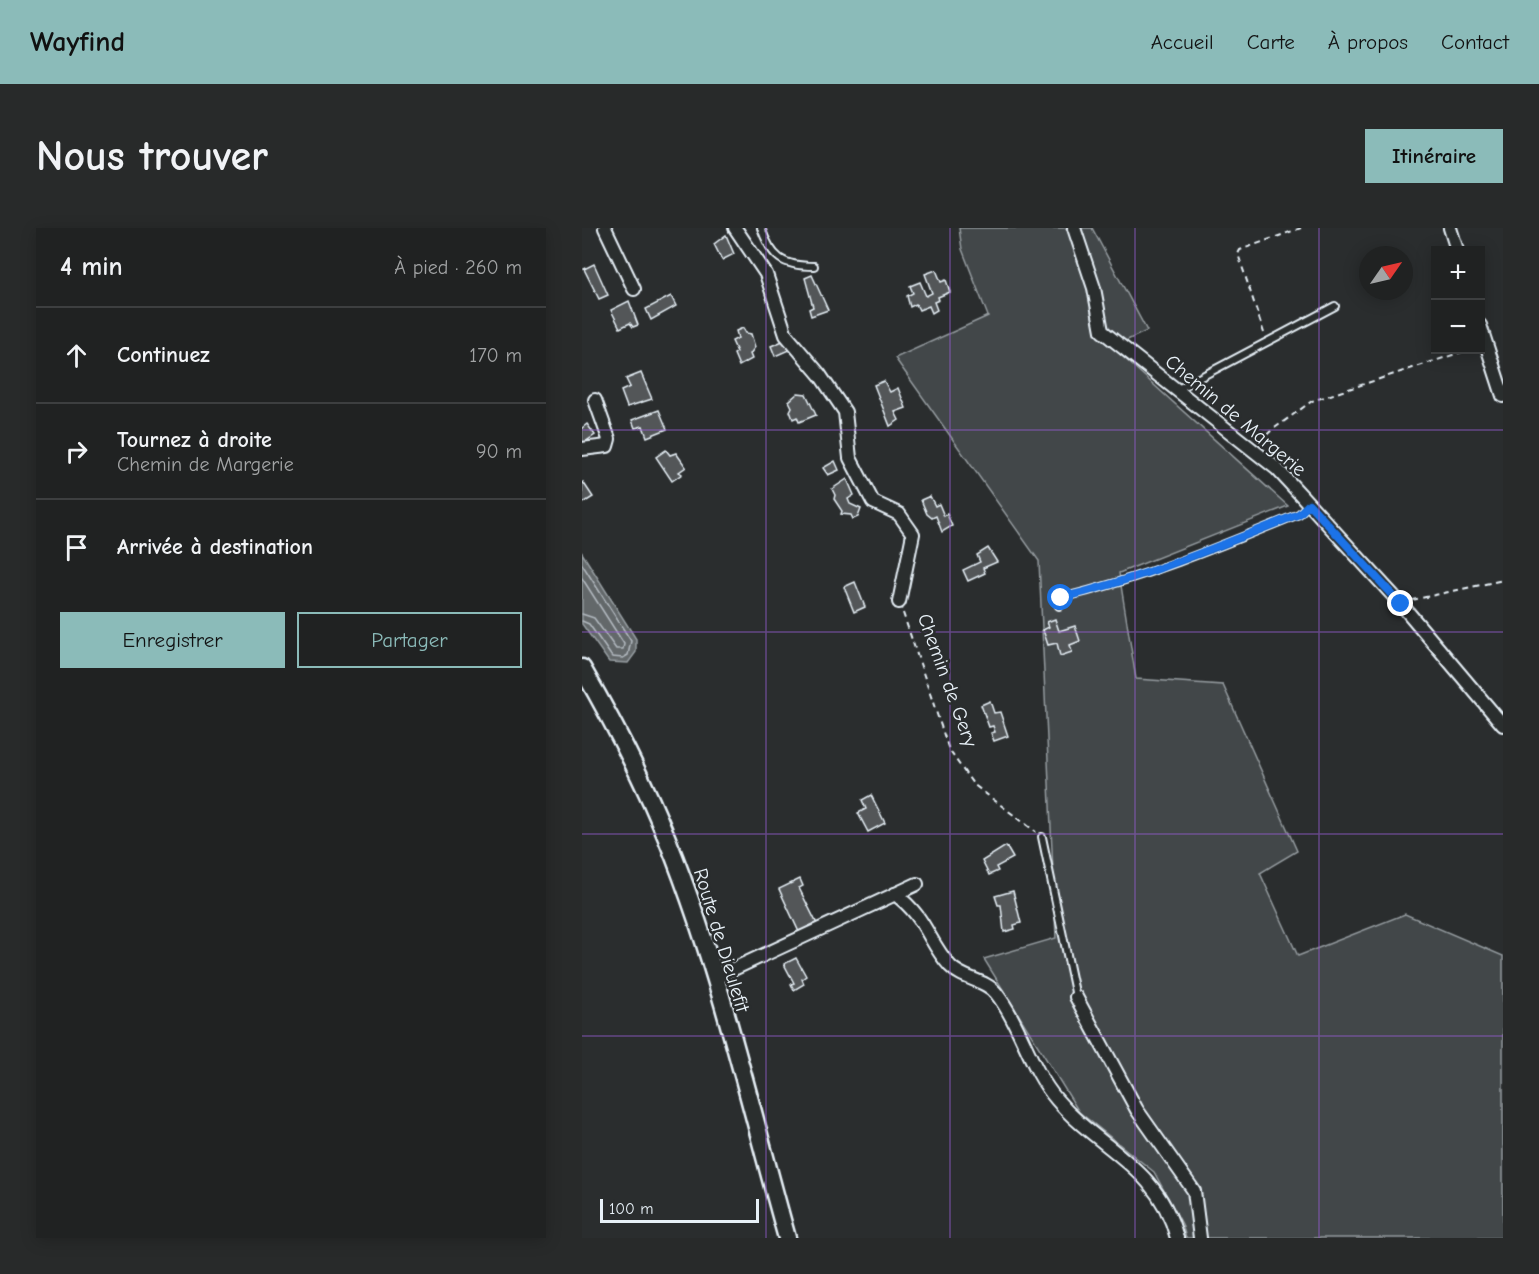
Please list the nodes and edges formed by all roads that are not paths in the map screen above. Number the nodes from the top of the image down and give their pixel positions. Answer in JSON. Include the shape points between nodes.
{"nodes":[{"id":1,"x":605,"y":228,"type":"edge"},
{"id":2,"x":735,"y":228,"type":"edge"},
{"id":3,"x":762,"y":228,"type":"edge"},
{"id":4,"x":1074,"y":228,"type":"edge"},
{"id":5,"x":1450,"y":228,"type":"edge"},
{"id":6,"x":1456,"y":246,"type":"edge"},
{"id":7,"x":814,"y":266,"type":"dead end"},
{"id":8,"x":634,"y":289,"type":"dead end"},
{"id":9,"x":1335,"y":306,"type":"dead end"},
{"id":10,"x":1485,"y":340,"type":"edge"},
{"id":11,"x":1178,"y":389,"type":"junction"},
{"id":12,"x":1503,"y":396,"type":"edge"},
{"id":13,"x":595,"y":400,"type":"dead end"},
{"id":14,"x":582,"y":449,"type":"edge"},
{"id":15,"x":1309,"y":504,"type":"junction"},
{"id":16,"x":899,"y":602,"type":"road end"},
{"id":17,"x":1059,"y":606,"type":"dead end"},
{"id":18,"x":582,"y":668,"type":"edge"},
{"id":19,"x":1503,"y":725,"type":"edge"},
{"id":20,"x":1042,"y":837,"type":"road end"},
{"id":21,"x":917,"y":884,"type":"dead end"},
{"id":22,"x":895,"y":894,"type":"junction"},
{"id":23,"x":714,"y":978,"type":"junction"},
{"id":24,"x":1076,"y":998,"type":"joint"},
{"id":25,"x":787,"y":1238,"type":"edge"},
{"id":26,"x":1177,"y":1238,"type":"edge"},
{"id":27,"x":1200,"y":1238,"type":"edge"}],
"edges":[{"from":1,"to":8,"type":"street"},
{"from":2,"to":16,"type":"street","name":"Chemin de Gery","via":[[766,274],[786,335],[845,412],[850,458],[873,502],[899,514],[913,534]]},
{"from":3,"to":7,"type":"lane","via":[[773,255],[792,266]]},
{"from":4,"to":11,"type":"street","name":"Chemin de Margerie","via":[[1094,288],[1102,331]]},
{"from":5,"to":6,"type":"street"},
{"from":9,"to":11,"type":"lane"},
{"from":10,"to":12,"type":"street"},
{"from":11,"to":15,"type":"street","name":"Chemin de Margerie","via":[[1277,469]]},
{"from":13,"to":14,"type":"street","via":[[609,439],[607,446]]},
{"from":15,"to":17,"type":"lane","via":[[1299,514],[1129,581],[1061,598]]},
{"from":15,"to":19,"type":"street","name":"Chemin de Margerie","via":[[1401,604]]},
{"from":18,"to":23,"type":"main road","name":"Route de Dieulefit","via":[[651,801]]},
{"from":20,"to":24,"type":"lane"},
{"from":21,"to":22,"type":"street"},
{"from":22,"to":23,"type":"street"},
{"from":22,"to":26,"type":"street","via":[[919,915],[949,965],[963,977],[995,992],[1055,1098],[1075,1121],[1137,1168],[1158,1198]]},
{"from":23,"to":25,"type":"main road","name":"Route de Dieulefit"},
{"from":24,"to":27,"type":"street","via":[[1137,1110],[1194,1191]]}]}
